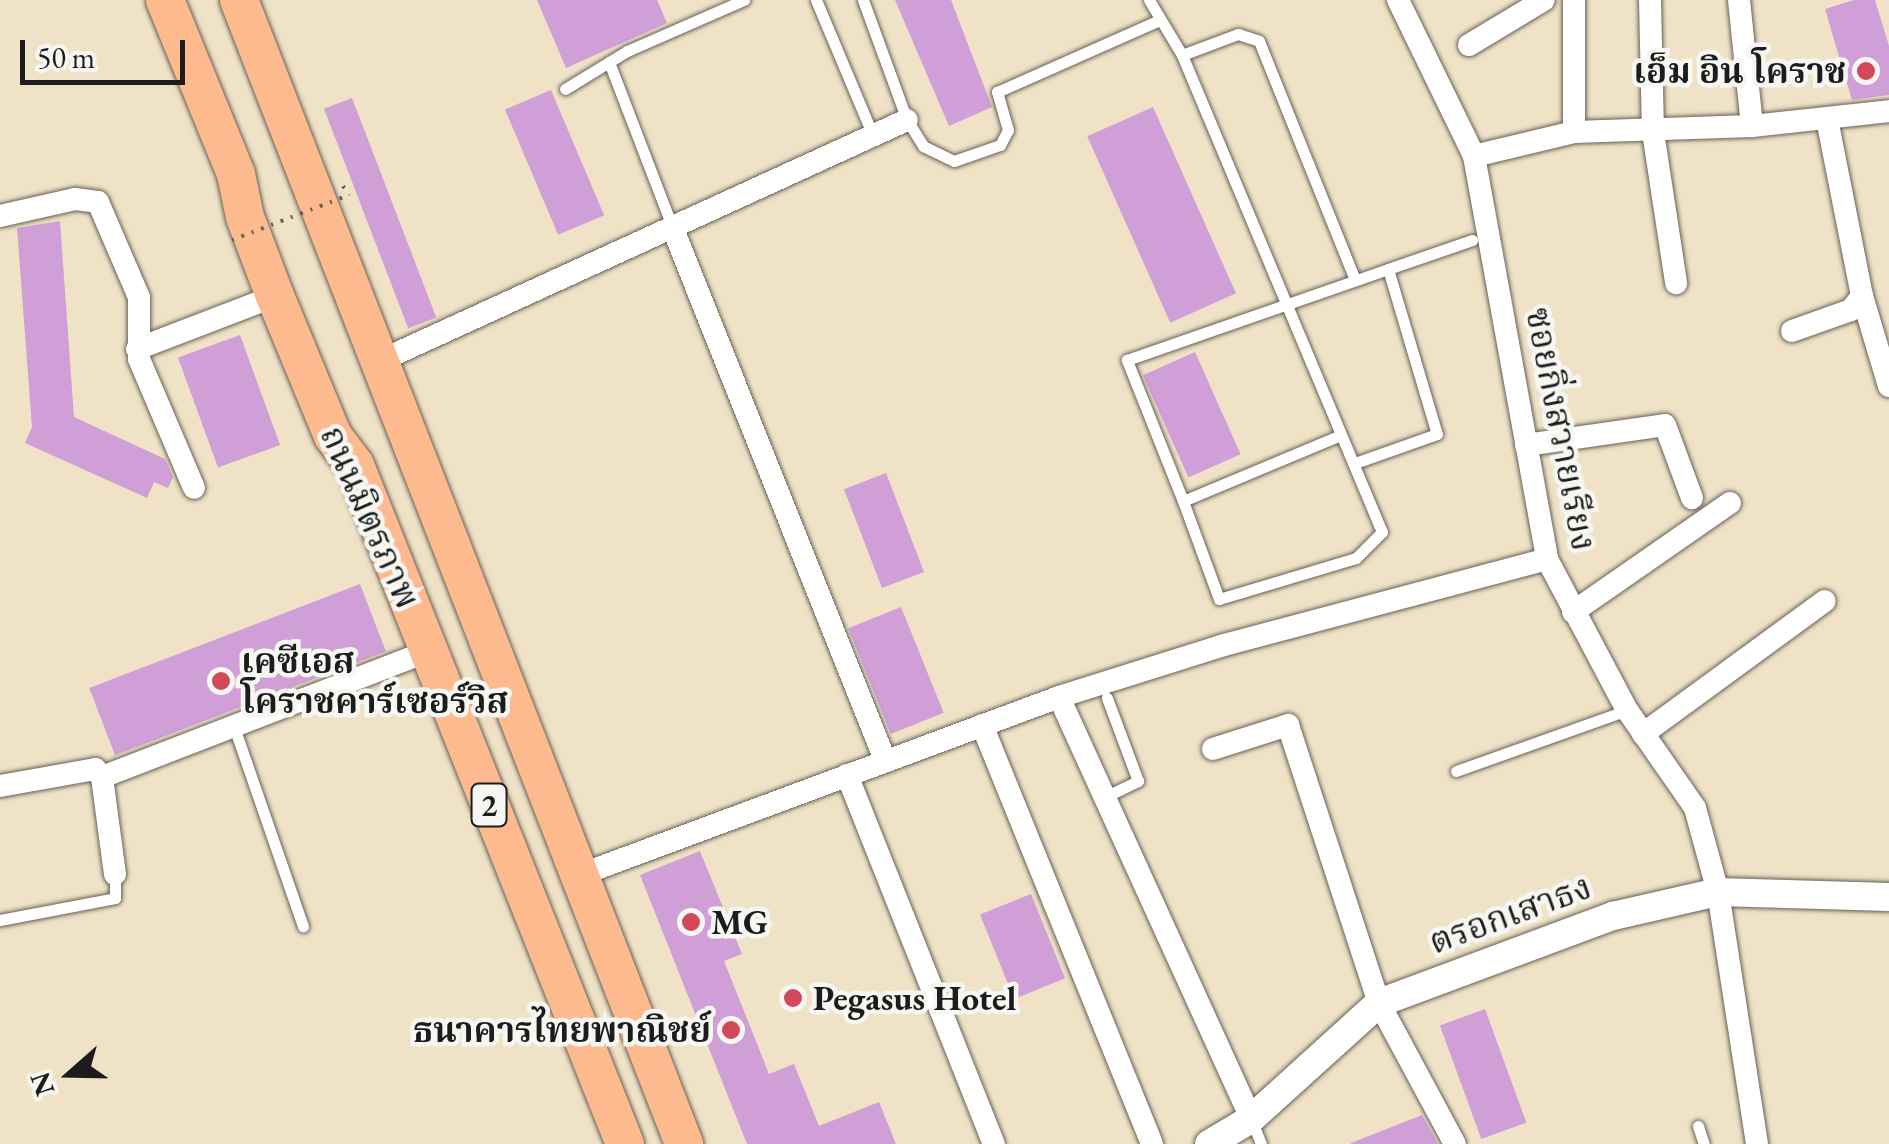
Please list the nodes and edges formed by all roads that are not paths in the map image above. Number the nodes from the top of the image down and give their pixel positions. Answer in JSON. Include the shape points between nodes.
{"nodes":[{"id":1,"x":165,"y":0,"type":"edge"},
{"id":2,"x":222,"y":0,"type":"edge"},
{"id":3,"x":239,"y":0,"type":"edge"},
{"id":4,"x":744,"y":0,"type":"edge"},
{"id":5,"x":816,"y":0,"type":"edge"},
{"id":6,"x":862,"y":0,"type":"edge"},
{"id":7,"x":1149,"y":0,"type":"edge"},
{"id":8,"x":1398,"y":0,"type":"edge"},
{"id":9,"x":1544,"y":0,"type":"edge"},
{"id":10,"x":1574,"y":0,"type":"edge"},
{"id":11,"x":1650,"y":0,"type":"edge"},
{"id":12,"x":1739,"y":0,"type":"edge"},
{"id":13,"x":1156,"y":20,"type":"junction"},
{"id":14,"x":1469,"y":45,"type":"dead end"},
{"id":15,"x":1182,"y":54,"type":"junction"},
{"id":16,"x":609,"y":62,"type":"junction"},
{"id":17,"x":564,"y":89,"type":"dead end"},
{"id":18,"x":1889,"y":112,"type":"edge"},
{"id":19,"x":907,"y":120,"type":"junction"},
{"id":20,"x":1827,"y":120,"type":"junction"},
{"id":21,"x":1752,"y":126,"type":"junction"},
{"id":22,"x":1574,"y":132,"type":"junction"},
{"id":23,"x":1653,"y":132,"type":"junction"},
{"id":24,"x":872,"y":133,"type":"junction"},
{"id":25,"x":301,"y":152,"type":"junction"},
{"id":26,"x":1474,"y":156,"type":"junction"},
{"id":27,"x":0,"y":216,"type":"edge"},
{"id":28,"x":674,"y":229,"type":"junction"},
{"id":29,"x":1472,"y":240,"type":"dead end"},
{"id":30,"x":1388,"y":270,"type":"junction"},
{"id":31,"x":1355,"y":280,"type":"junction"},
{"id":32,"x":1676,"y":283,"type":"dead end"},
{"id":33,"x":276,"y":296,"type":"junction"},
{"id":34,"x":1862,"y":296,"type":"junction"},
{"id":35,"x":1283,"y":304,"type":"junction"},
{"id":36,"x":1792,"y":331,"type":"dead end"},
{"id":37,"x":136,"y":349,"type":"junction"},
{"id":38,"x":382,"y":360,"type":"junction"},
{"id":39,"x":1889,"y":386,"type":"edge"},
{"id":40,"x":1342,"y":436,"type":"junction"},
{"id":41,"x":1526,"y":445,"type":"junction"},
{"id":42,"x":1356,"y":463,"type":"junction"},
{"id":43,"x":194,"y":488,"type":"dead end"},
{"id":44,"x":1692,"y":498,"type":"dead end"},
{"id":45,"x":1183,"y":501,"type":"junction"},
{"id":46,"x":1730,"y":503,"type":"dead end"},
{"id":47,"x":1547,"y":559,"type":"junction"},
{"id":48,"x":1825,"y":601,"type":"dead end"},
{"id":49,"x":1573,"y":612,"type":"junction"},
{"id":50,"x":429,"y":650,"type":"junction"},
{"id":51,"x":1059,"y":697,"type":"junction"},
{"id":52,"x":1107,"y":698,"type":"dead end"},
{"id":53,"x":1627,"y":710,"type":"junction"},
{"id":54,"x":982,"y":725,"type":"junction"},
{"id":55,"x":234,"y":727,"type":"junction"},
{"id":56,"x":1643,"y":734,"type":"junction"},
{"id":57,"x":1214,"y":749,"type":"dead end"},
{"id":58,"x":886,"y":760,"type":"junction"},
{"id":59,"x":1456,"y":771,"type":"dead end"},
{"id":60,"x":847,"y":775,"type":"junction"},
{"id":61,"x":102,"y":776,"type":"junction"},
{"id":62,"x":0,"y":786,"type":"edge"},
{"id":63,"x":1105,"y":797,"type":"junction"},
{"id":64,"x":115,"y":874,"type":"joint"},
{"id":65,"x":577,"y":876,"type":"junction"},
{"id":66,"x":1718,"y":892,"type":"junction"},
{"id":67,"x":1889,"y":897,"type":"edge"},
{"id":68,"x":0,"y":920,"type":"edge"},
{"id":69,"x":304,"y":926,"type":"dead end"},
{"id":70,"x":1379,"y":1003,"type":"junction"},
{"id":71,"x":1698,"y":1126,"type":"dead end"},
{"id":72,"x":1256,"y":1131,"type":"edge"},
{"id":73,"x":624,"y":1144,"type":"edge"},
{"id":74,"x":684,"y":1144,"type":"edge"},
{"id":75,"x":994,"y":1144,"type":"edge"},
{"id":76,"x":1152,"y":1144,"type":"edge"},
{"id":77,"x":1209,"y":1144,"type":"edge"},
{"id":78,"x":1455,"y":1144,"type":"edge"},
{"id":79,"x":1704,"y":1144,"type":"edge"},
{"id":80,"x":1757,"y":1144,"type":"edge"}],
"edges":[{"from":1,"to":33,"type":"highway","name":"ถนนมิตรภาพ","number":"2","via":[[236,174]]},
{"from":2,"to":25,"type":"highway"},
{"from":3,"to":25,"type":"highway","name":"ถนนมิตรภาพ","number":"2"},
{"from":4,"to":16,"type":"lane"},
{"from":5,"to":24,"type":"lane"},
{"from":6,"to":19,"type":"lane"},
{"from":7,"to":13,"type":"lane"},
{"from":8,"to":26,"type":"street","name":"ซอยกิ่งสวายเรียง"},
{"from":9,"to":14,"type":"street"},
{"from":10,"to":22,"type":"street"},
{"from":11,"to":23,"type":"street"},
{"from":12,"to":21,"type":"street"},
{"from":13,"to":15,"type":"lane"},
{"from":13,"to":19,"type":"lane","via":[[997,92],[1008,130],[1000,145],[943,160],[923,146]]},
{"from":15,"to":31,"type":"lane","via":[[1238,34],[1259,41]]},
{"from":15,"to":35,"type":"lane"},
{"from":16,"to":17,"type":"lane"},
{"from":16,"to":28,"type":"lane"},
{"from":18,"to":20,"type":"street"},
{"from":19,"to":24,"type":"street"},
{"from":20,"to":21,"type":"street"},
{"from":20,"to":34,"type":"street"},
{"from":21,"to":23,"type":"street"},
{"from":22,"to":23,"type":"street"},
{"from":22,"to":26,"type":"street"},
{"from":23,"to":32,"type":"street"},
{"from":24,"to":28,"type":"street"},
{"from":25,"to":38,"type":"highway","name":"ถนนมิตรภาพ","number":"2"},
{"from":26,"to":41,"type":"street","name":"ซอยกิ่งสวายเรียง"},
{"from":27,"to":37,"type":"street","via":[[74,200],[98,202],[139,297]]},
{"from":28,"to":38,"type":"street"},
{"from":28,"to":58,"type":"street"},
{"from":29,"to":30,"type":"lane"},
{"from":30,"to":31,"type":"lane"},
{"from":30,"to":42,"type":"lane","via":[[1437,434]]},
{"from":31,"to":35,"type":"lane"},
{"from":33,"to":37,"type":"street"},
{"from":33,"to":50,"type":"highway","name":"ถนนมิตรภาพ","number":"2","via":[[332,436],[355,466]]},
{"from":34,"to":36,"type":"street","via":[[1851,310]]},
{"from":34,"to":39,"type":"street"},
{"from":35,"to":40,"type":"lane"},
{"from":35,"to":45,"type":"lane","via":[[1127,360]]},
{"from":37,"to":43,"type":"street"},
{"from":38,"to":65,"type":"highway","name":"ถนนมิตรภาพ","number":"2"},
{"from":40,"to":42,"type":"lane"},
{"from":40,"to":45,"type":"lane"},
{"from":41,"to":44,"type":"street","via":[[1665,425]]},
{"from":41,"to":47,"type":"street","name":"ซอยกิ่งสวายเรียง"},
{"from":42,"to":45,"type":"lane","via":[[1382,532],[1356,558],[1219,599]]},
{"from":46,"to":49,"type":"street"},
{"from":47,"to":49,"type":"street","name":"ซอยกิ่งสวายเรียง"},
{"from":47,"to":51,"type":"street","via":[[1224,645]]},
{"from":48,"to":56,"type":"street"},
{"from":49,"to":53,"type":"street","name":"ซอยกิ่งสวายเรียง"},
{"from":50,"to":55,"type":"street"},
{"from":50,"to":73,"type":"highway","name":"ถนนมิตรภาพ","number":"2"},
{"from":51,"to":54,"type":"street"},
{"from":51,"to":63,"type":"street"},
{"from":52,"to":63,"type":"lane","via":[[1138,781]]},
{"from":53,"to":56,"type":"street","name":"ซอยกิ่งสวายเรียง"},
{"from":53,"to":59,"type":"lane"},
{"from":54,"to":58,"type":"street"},
{"from":54,"to":76,"type":"street"},
{"from":55,"to":61,"type":"street"},
{"from":55,"to":69,"type":"lane"},
{"from":56,"to":66,"type":"street","name":"ซอยกิ่งสวายเรียง","via":[[1684,784]]},
{"from":57,"to":70,"type":"street","via":[[1288,725]]},
{"from":58,"to":60,"type":"street"},
{"from":60,"to":65,"type":"street"},
{"from":60,"to":75,"type":"street"},
{"from":61,"to":62,"type":"street","via":[[96,768]]},
{"from":61,"to":64,"type":"street"},
{"from":63,"to":72,"type":"street"},
{"from":64,"to":68,"type":"lane","via":[[116,898]]},
{"from":65,"to":74,"type":"highway","name":"ถนนมิตรภาพ","number":"2"},
{"from":66,"to":67,"type":"street","name":"ตรอกเสาธง"},
{"from":66,"to":70,"type":"street","name":"ตรอกเสาธง","via":[[1613,916]]},
{"from":66,"to":80,"type":"street","name":"ซอยกิ่งสวายเรียง"},
{"from":70,"to":72,"type":"street","name":"ตรอกเสาธง"},
{"from":70,"to":78,"type":"street"},
{"from":71,"to":79,"type":"lane"},
{"from":72,"to":77,"type":"street","name":"ตรอกเสาธง"}]}
